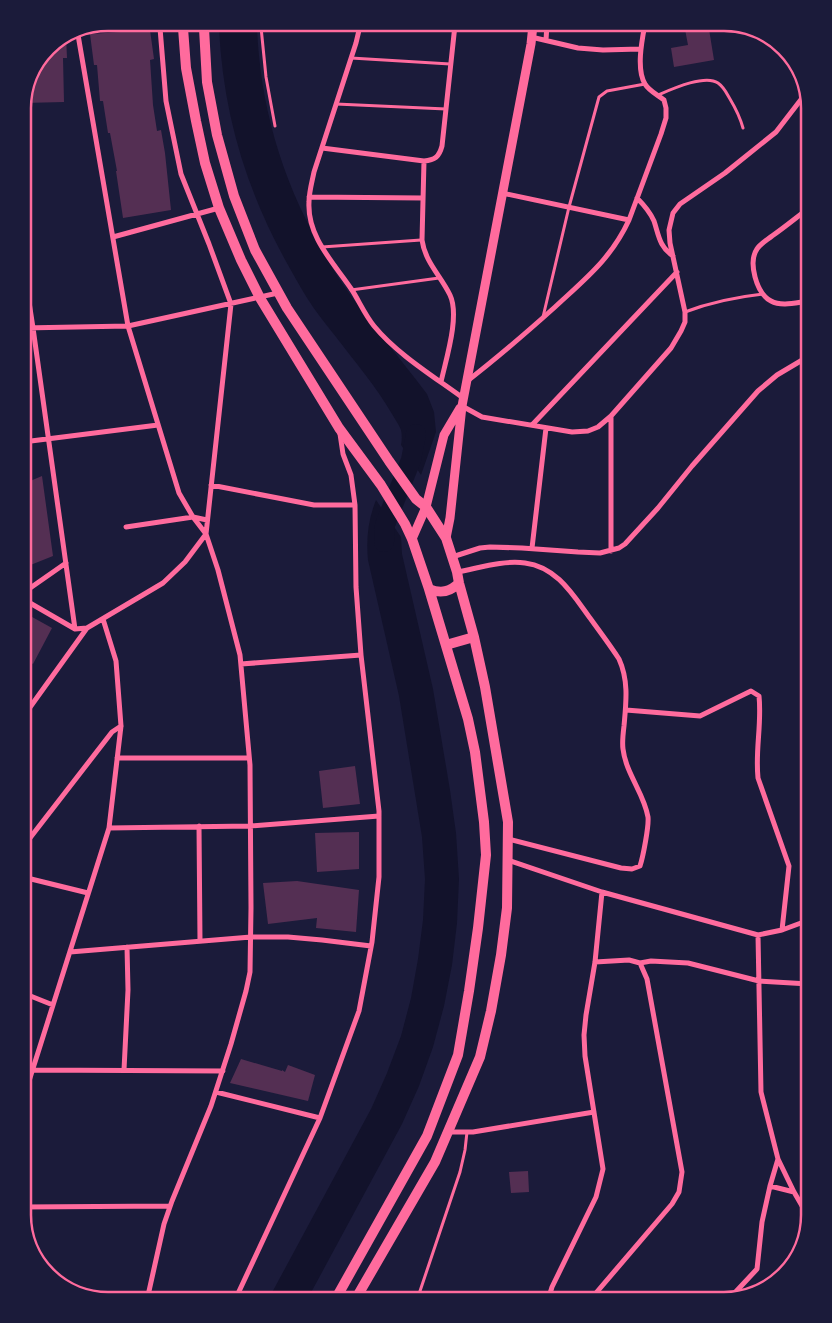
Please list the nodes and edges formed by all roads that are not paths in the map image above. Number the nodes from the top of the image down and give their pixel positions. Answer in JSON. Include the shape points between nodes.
{"nodes":[{"id":1,"x":160,"y":31,"type":"edge"},
{"id":2,"x":183,"y":31,"type":"edge"},
{"id":3,"x":204,"y":31,"type":"edge"},
{"id":4,"x":262,"y":31,"type":"edge"},
{"id":5,"x":359,"y":31,"type":"edge"},
{"id":6,"x":454,"y":31,"type":"edge"},
{"id":7,"x":532,"y":31,"type":"edge"},
{"id":8,"x":547,"y":31,"type":"edge"},
{"id":9,"x":644,"y":31,"type":"edge"},
{"id":10,"x":78,"y":37,"type":"edge"},
{"id":11,"x":531,"y":37,"type":"junction"},
{"id":12,"x":546,"y":40,"type":"junction"},
{"id":13,"x":640,"y":49,"type":"junction"},
{"id":14,"x":351,"y":58,"type":"junction"},
{"id":15,"x":451,"y":64,"type":"junction"},
{"id":16,"x":645,"y":84,"type":"junction"},
{"id":17,"x":658,"y":94,"type":"junction"},
{"id":18,"x":800,"y":101,"type":"edge"},
{"id":19,"x":336,"y":104,"type":"junction"},
{"id":20,"x":446,"y":109,"type":"junction"},
{"id":21,"x":275,"y":126,"type":"dead end"},
{"id":22,"x":743,"y":128,"type":"dead end"},
{"id":23,"x":322,"y":148,"type":"junction"},
{"id":24,"x":424,"y":161,"type":"junction"},
{"id":25,"x":502,"y":193,"type":"junction"},
{"id":26,"x":309,"y":197,"type":"junction"},
{"id":27,"x":423,"y":198,"type":"junction"},
{"id":28,"x":637,"y":198,"type":"junction"},
{"id":29,"x":569,"y":207,"type":"junction"},
{"id":30,"x":219,"y":208,"type":"junction"},
{"id":31,"x":196,"y":214,"type":"junction"},
{"id":32,"x":801,"y":215,"type":"edge"},
{"id":33,"x":629,"y":220,"type":"junction"},
{"id":34,"x":112,"y":237,"type":"junction"},
{"id":35,"x":422,"y":240,"type":"junction"},
{"id":36,"x":322,"y":247,"type":"junction"},
{"id":37,"x":673,"y":256,"type":"junction"},
{"id":38,"x":677,"y":272,"type":"junction"},
{"id":39,"x":439,"y":278,"type":"junction"},
{"id":40,"x":352,"y":290,"type":"junction"},
{"id":41,"x":279,"y":293,"type":"junction"},
{"id":42,"x":763,"y":294,"type":"junction"},
{"id":43,"x":260,"y":298,"type":"junction"},
{"id":44,"x":801,"y":302,"type":"edge"},
{"id":45,"x":231,"y":304,"type":"junction"},
{"id":46,"x":685,"y":312,"type":"junction"},
{"id":47,"x":31,"y":315,"type":"edge"},
{"id":48,"x":543,"y":318,"type":"junction"},
{"id":49,"x":128,"y":326,"type":"junction"},
{"id":50,"x":33,"y":328,"type":"junction"},
{"id":51,"x":801,"y":361,"type":"edge"},
{"id":52,"x":441,"y":382,"type":"junction"},
{"id":53,"x":466,"y":382,"type":"junction"},
{"id":54,"x":462,"y":402,"type":"junction"},
{"id":55,"x":611,"y":416,"type":"junction"},
{"id":56,"x":158,"y":425,"type":"junction"},
{"id":57,"x":532,"y":425,"type":"junction"},
{"id":58,"x":339,"y":428,"type":"junction"},
{"id":59,"x":546,"y":428,"type":"junction"},
{"id":60,"x":48,"y":440,"type":"junction"},
{"id":61,"x":31,"y":441,"type":"edge"},
{"id":62,"x":211,"y":484,"type":"junction"},
{"id":63,"x":355,"y":505,"type":"junction"},
{"id":64,"x":426,"y":507,"type":"junction"},
{"id":65,"x":193,"y":518,"type":"junction"},
{"id":66,"x":208,"y":520,"type":"junction"},
{"id":67,"x":126,"y":527,"type":"dead end"},
{"id":68,"x":206,"y":534,"type":"junction"},
{"id":69,"x":446,"y":538,"type":"junction"},
{"id":70,"x":412,"y":539,"type":"junction"},
{"id":71,"x":532,"y":548,"type":"junction"},
{"id":72,"x":611,"y":551,"type":"junction"},
{"id":73,"x":452,"y":557,"type":"junction"},
{"id":74,"x":66,"y":563,"type":"junction"},
{"id":75,"x":458,"y":578,"type":"junction"},
{"id":76,"x":31,"y":587,"type":"edge"},
{"id":77,"x":429,"y":589,"type":"junction"},
{"id":78,"x":31,"y":604,"type":"edge"},
{"id":79,"x":102,"y":619,"type":"junction"},
{"id":80,"x":87,"y":628,"type":"junction"},
{"id":81,"x":75,"y":629,"type":"junction"},
{"id":82,"x":474,"y":637,"type":"junction"},
{"id":83,"x":446,"y":645,"type":"junction"},
{"id":84,"x":361,"y":655,"type":"junction"},
{"id":85,"x":241,"y":664,"type":"junction"},
{"id":86,"x":31,"y":706,"type":"edge"},
{"id":87,"x":626,"y":710,"type":"junction"},
{"id":88,"x":121,"y":726,"type":"junction"},
{"id":89,"x":117,"y":758,"type":"junction"},
{"id":90,"x":249,"y":758,"type":"junction"},
{"id":91,"x":379,"y":816,"type":"junction"},
{"id":92,"x":199,"y":826,"type":"junction"},
{"id":93,"x":250,"y":826,"type":"junction"},
{"id":94,"x":109,"y":828,"type":"junction"},
{"id":95,"x":31,"y":836,"type":"edge"},
{"id":96,"x":508,"y":839,"type":"junction"},
{"id":97,"x":508,"y":860,"type":"junction"},
{"id":98,"x":31,"y":879,"type":"edge"},
{"id":99,"x":602,"y":892,"type":"junction"},
{"id":100,"x":88,"y":894,"type":"junction"},
{"id":101,"x":801,"y":923,"type":"edge"},
{"id":102,"x":782,"y":930,"type":"junction"},
{"id":103,"x":758,"y":935,"type":"junction"},
{"id":104,"x":251,"y":937,"type":"junction"},
{"id":105,"x":200,"y":941,"type":"junction"},
{"id":106,"x":371,"y":946,"type":"junction"},
{"id":107,"x":127,"y":947,"type":"junction"},
{"id":108,"x":70,"y":952,"type":"junction"},
{"id":109,"x":595,"y":962,"type":"junction"},
{"id":110,"x":640,"y":963,"type":"junction"},
{"id":111,"x":759,"y":981,"type":"junction"},
{"id":112,"x":801,"y":983,"type":"edge"},
{"id":113,"x":31,"y":996,"type":"edge"},
{"id":114,"x":53,"y":1005,"type":"junction"},
{"id":115,"x":32,"y":1070,"type":"junction"},
{"id":116,"x":124,"y":1070,"type":"junction"},
{"id":117,"x":223,"y":1071,"type":"junction"},
{"id":118,"x":31,"y":1073,"type":"edge"},
{"id":119,"x":216,"y":1092,"type":"junction"},
{"id":120,"x":594,"y":1112,"type":"junction"},
{"id":121,"x":320,"y":1118,"type":"junction"},
{"id":122,"x":448,"y":1132,"type":"junction"},
{"id":123,"x":467,"y":1132,"type":"junction"},
{"id":124,"x":778,"y":1159,"type":"junction"},
{"id":125,"x":770,"y":1186,"type":"junction"},
{"id":126,"x":794,"y":1192,"type":"junction"},
{"id":127,"x":801,"y":1204,"type":"edge"},
{"id":128,"x":31,"y":1206,"type":"edge"},
{"id":129,"x":170,"y":1206,"type":"junction"},
{"id":130,"x":737,"y":1290,"type":"edge"},
{"id":131,"x":149,"y":1292,"type":"edge"},
{"id":132,"x":239,"y":1292,"type":"edge"},
{"id":133,"x":339,"y":1292,"type":"edge"},
{"id":134,"x":360,"y":1292,"type":"edge"},
{"id":135,"x":420,"y":1292,"type":"edge"},
{"id":136,"x":551,"y":1292,"type":"edge"},
{"id":137,"x":597,"y":1292,"type":"edge"}],
"edges":[{"from":1,"to":31,"type":"street","via":[[166,101],[181,174]]},
{"from":2,"to":30,"type":"main road","via":[[196,121]]},
{"from":3,"to":41,"type":"main road","via":[[207,82],[217,136],[234,196],[256,250]]},
{"from":4,"to":21,"type":"lane"},
{"from":5,"to":14,"type":"street"},
{"from":6,"to":15,"type":"street"},
{"from":7,"to":11,"type":"main road"},
{"from":8,"to":12,"type":"street"},
{"from":9,"to":13,"type":"street"},
{"from":10,"to":34,"type":"street"},
{"from":11,"to":12,"type":"street"},
{"from":11,"to":25,"type":"main road"},
{"from":12,"to":13,"type":"street","via":[[578,48]]},
{"from":13,"to":16,"type":"street"},
{"from":14,"to":15,"type":"lane"},
{"from":14,"to":19,"type":"street"},
{"from":15,"to":20,"type":"street"},
{"from":16,"to":17,"type":"street"},
{"from":16,"to":29,"type":"lane","via":[[607,91],[599,97]]},
{"from":17,"to":22,"type":"lane","via":[[692,82],[718,82],[740,115]]},
{"from":17,"to":28,"type":"street","via":[[664,100],[666,118]]},
{"from":18,"to":37,"type":"street","via":[[776,132],[680,204],[673,213],[668,230]]},
{"from":19,"to":20,"type":"lane"},
{"from":19,"to":23,"type":"street"},
{"from":20,"to":24,"type":"street","via":[[440,153],[436,158]]},
{"from":23,"to":24,"type":"street"},
{"from":23,"to":26,"type":"street"},
{"from":24,"to":27,"type":"street"},
{"from":25,"to":29,"type":"street"},
{"from":25,"to":53,"type":"main road"},
{"from":26,"to":27,"type":"street"},
{"from":26,"to":36,"type":"street","via":[[311,225]]},
{"from":27,"to":35,"type":"street"},
{"from":28,"to":33,"type":"street"},
{"from":28,"to":37,"type":"street","via":[[653,220],[666,251]]},
{"from":29,"to":33,"type":"street"},
{"from":29,"to":48,"type":"lane"},
{"from":30,"to":31,"type":"street"},
{"from":30,"to":43,"type":"main road"},
{"from":31,"to":34,"type":"street"},
{"from":31,"to":45,"type":"street"},
{"from":32,"to":42,"type":"street","via":[[758,247],[753,257],[753,269]]},
{"from":33,"to":48,"type":"street","via":[[601,265]]},
{"from":34,"to":49,"type":"street"},
{"from":35,"to":36,"type":"lane"},
{"from":35,"to":39,"type":"street","via":[[423,250]]},
{"from":36,"to":40,"type":"street"},
{"from":37,"to":38,"type":"street"},
{"from":38,"to":46,"type":"street"},
{"from":38,"to":57,"type":"street"},
{"from":39,"to":40,"type":"lane"},
{"from":39,"to":52,"type":"street","via":[[450,295],[454,314]]},
{"from":40,"to":52,"type":"street","via":[[372,324],[388,342]]},
{"from":41,"to":43,"type":"street"},
{"from":41,"to":64,"type":"main road","via":[[389,461],[416,499]]},
{"from":42,"to":44,"type":"street","via":[[771,301],[783,304]]},
{"from":42,"to":46,"type":"lane","via":[[718,301]]},
{"from":43,"to":45,"type":"street"},
{"from":43,"to":58,"type":"main road"},
{"from":45,"to":49,"type":"street"},
{"from":45,"to":62,"type":"street"},
{"from":46,"to":55,"type":"street","via":[[685,322],[671,348]]},
{"from":47,"to":50,"type":"street"},
{"from":48,"to":53,"type":"street"},
{"from":49,"to":50,"type":"street"},
{"from":49,"to":56,"type":"street"},
{"from":50,"to":60,"type":"street"},
{"from":51,"to":72,"type":"street","via":[[758,391],[626,544]]},
{"from":52,"to":54,"type":"street"},
{"from":53,"to":54,"type":"main road"},
{"from":54,"to":57,"type":"street","via":[[482,417]]},
{"from":54,"to":64,"type":"main road","via":[[444,435]]},
{"from":54,"to":69,"type":"main road"},
{"from":55,"to":59,"type":"street","via":[[588,431]]},
{"from":55,"to":72,"type":"street"},
{"from":56,"to":60,"type":"street"},
{"from":56,"to":65,"type":"street","via":[[179,494]]},
{"from":57,"to":59,"type":"street"},
{"from":58,"to":63,"type":"street"},
{"from":58,"to":70,"type":"main road","via":[[381,485]]},
{"from":59,"to":71,"type":"street"},
{"from":60,"to":61,"type":"street"},
{"from":60,"to":74,"type":"street"},
{"from":62,"to":63,"type":"street","via":[[314,505]]},
{"from":62,"to":66,"type":"street"},
{"from":63,"to":84,"type":"street"},
{"from":64,"to":69,"type":"main road"},
{"from":64,"to":70,"type":"main road"},
{"from":65,"to":66,"type":"street"},
{"from":65,"to":67,"type":"street"},
{"from":65,"to":68,"type":"street"},
{"from":66,"to":68,"type":"street"},
{"from":68,"to":79,"type":"street","via":[[185,562],[163,583]]},
{"from":68,"to":85,"type":"street","via":[[228,603]]},
{"from":69,"to":73,"type":"main road"},
{"from":70,"to":77,"type":"main road"},
{"from":71,"to":72,"type":"street"},
{"from":71,"to":73,"type":"street","via":[[480,548]]},
{"from":73,"to":75,"type":"main road"},
{"from":74,"to":76,"type":"street"},
{"from":74,"to":81,"type":"street"},
{"from":75,"to":77,"type":"main road","via":[[453,589],[436,592]]},
{"from":75,"to":82,"type":"main road"},
{"from":75,"to":87,"type":"street","via":[[510,562],[539,566],[550,572],[568,588],[619,659],[624,669]]},
{"from":77,"to":83,"type":"main road"},
{"from":78,"to":81,"type":"street"},
{"from":79,"to":80,"type":"street"},
{"from":79,"to":88,"type":"street","via":[[116,661]]},
{"from":80,"to":81,"type":"street"},
{"from":80,"to":86,"type":"street"},
{"from":82,"to":83,"type":"main road"},
{"from":82,"to":96,"type":"main road","via":[[508,822]]},
{"from":83,"to":133,"type":"main road","via":[[475,752],[486,855],[468,1000],[458,1055],[427,1136]]},
{"from":84,"to":85,"type":"street"},
{"from":84,"to":91,"type":"street"},
{"from":85,"to":90,"type":"street"},
{"from":87,"to":96,"type":"street","via":[[622,747],[625,763],[648,818],[640,866],[622,868]]},
{"from":87,"to":102,"type":"street","via":[[700,716],[751,692],[759,696],[758,778],[788,866]]},
{"from":88,"to":89,"type":"street"},
{"from":88,"to":95,"type":"street","via":[[112,732]]},
{"from":89,"to":90,"type":"street"},
{"from":89,"to":94,"type":"street"},
{"from":90,"to":93,"type":"street"},
{"from":91,"to":93,"type":"street"},
{"from":91,"to":106,"type":"street","via":[[379,877]]},
{"from":92,"to":93,"type":"street"},
{"from":92,"to":94,"type":"street"},
{"from":92,"to":105,"type":"street"},
{"from":93,"to":104,"type":"street"},
{"from":94,"to":100,"type":"street"},
{"from":96,"to":97,"type":"main road"},
{"from":97,"to":99,"type":"street"},
{"from":97,"to":122,"type":"main road","via":[[502,955],[491,1011],[480,1057]]},
{"from":98,"to":100,"type":"street"},
{"from":99,"to":103,"type":"street"},
{"from":99,"to":109,"type":"street"},
{"from":100,"to":108,"type":"street"},
{"from":101,"to":102,"type":"street"},
{"from":102,"to":103,"type":"street"},
{"from":103,"to":111,"type":"street"},
{"from":104,"to":105,"type":"street"},
{"from":104,"to":106,"type":"street","via":[[305,938]]},
{"from":104,"to":117,"type":"street","via":[[250,972]]},
{"from":105,"to":107,"type":"street"},
{"from":106,"to":121,"type":"street","via":[[359,1011]]},
{"from":107,"to":108,"type":"street"},
{"from":107,"to":116,"type":"street"},
{"from":108,"to":114,"type":"street"},
{"from":109,"to":110,"type":"street","via":[[629,960]]},
{"from":109,"to":120,"type":"street","via":[[584,1034]]},
{"from":110,"to":111,"type":"street","via":[[688,963]]},
{"from":110,"to":137,"type":"street","via":[[647,980],[682,1172],[679,1192],[672,1204]]},
{"from":111,"to":112,"type":"street"},
{"from":111,"to":124,"type":"street","via":[[760,1092]]},
{"from":113,"to":114,"type":"street"},
{"from":114,"to":115,"type":"street"},
{"from":115,"to":116,"type":"street"},
{"from":115,"to":118,"type":"street"},
{"from":116,"to":117,"type":"street"},
{"from":117,"to":119,"type":"street"},
{"from":119,"to":121,"type":"street"},
{"from":119,"to":129,"type":"street"},
{"from":120,"to":123,"type":"street"},
{"from":120,"to":136,"type":"street","via":[[603,1169],[596,1197]]},
{"from":121,"to":132,"type":"street"},
{"from":122,"to":123,"type":"street"},
{"from":122,"to":134,"type":"main road","via":[[435,1162]]},
{"from":123,"to":135,"type":"lane","via":[[460,1172]]},
{"from":124,"to":125,"type":"street"},
{"from":124,"to":126,"type":"street"},
{"from":125,"to":126,"type":"street"},
{"from":125,"to":130,"type":"street","via":[[757,1269]]},
{"from":126,"to":127,"type":"street"},
{"from":128,"to":129,"type":"street"},
{"from":129,"to":131,"type":"street"}]}
